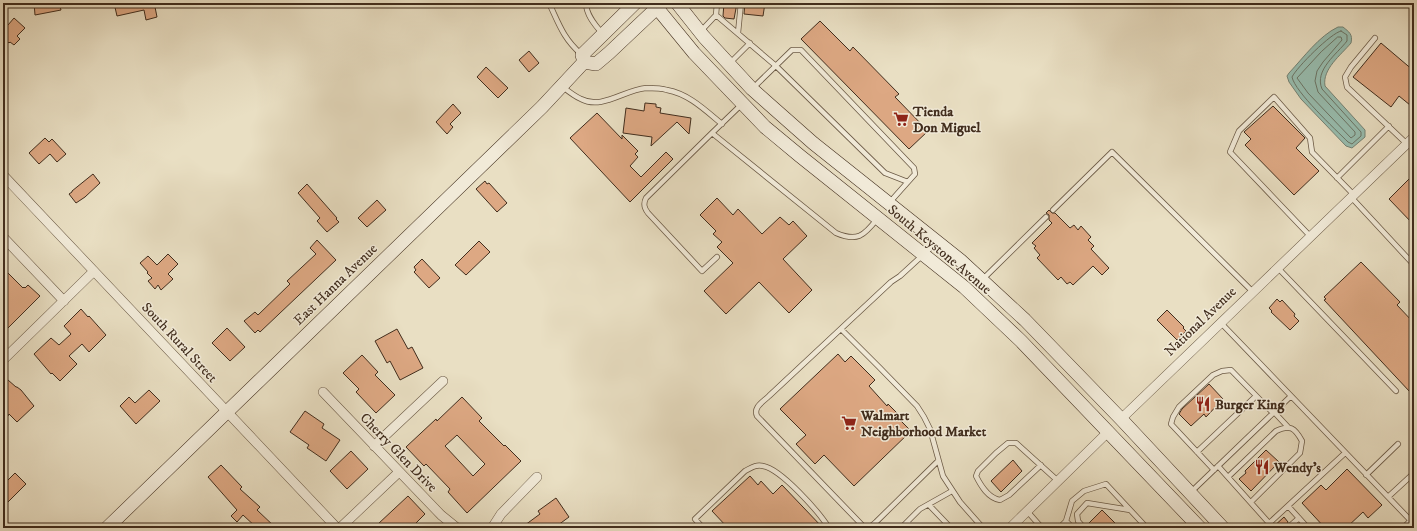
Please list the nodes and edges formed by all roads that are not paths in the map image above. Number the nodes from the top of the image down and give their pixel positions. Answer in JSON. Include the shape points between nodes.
{"nodes":[{"id":1,"x":549,"y":3,"type":"edge"},
{"id":2,"x":586,"y":3,"type":"edge"},
{"id":3,"x":635,"y":3,"type":"edge"},
{"id":4,"x":677,"y":3,"type":"edge"},
{"id":5,"x":717,"y":3,"type":"edge"},
{"id":6,"x":741,"y":3,"type":"edge"},
{"id":7,"x":657,"y":5,"type":"edge"},
{"id":8,"x":716,"y":15,"type":"junction"},
{"id":9,"x":700,"y":33,"type":"junction"},
{"id":10,"x":738,"y":33,"type":"junction"},
{"id":11,"x":603,"y":34,"type":"junction"},
{"id":12,"x":1375,"y":38,"type":"dead end"},
{"id":13,"x":750,"y":43,"type":"junction"},
{"id":14,"x":583,"y":59,"type":"junction"},
{"id":15,"x":729,"y":64,"type":"junction"},
{"id":16,"x":776,"y":66,"type":"junction"},
{"id":17,"x":562,"y":86,"type":"junction"},
{"id":18,"x":752,"y":89,"type":"junction"},
{"id":19,"x":742,"y":104,"type":"junction"},
{"id":20,"x":722,"y":124,"type":"junction"},
{"id":21,"x":1389,"y":126,"type":"junction"},
{"id":22,"x":712,"y":133,"type":"junction"},
{"id":23,"x":1411,"y":140,"type":"edge"},
{"id":24,"x":3,"y":176,"type":"edge"},
{"id":25,"x":1337,"y":178,"type":"junction"},
{"id":26,"x":908,"y":182,"type":"junction"},
{"id":27,"x":1353,"y":196,"type":"junction"},
{"id":28,"x":889,"y":203,"type":"junction"},
{"id":29,"x":1053,"y":210,"type":"dead end"},
{"id":30,"x":1046,"y":217,"type":"dead end"},
{"id":31,"x":878,"y":218,"type":"junction"},
{"id":32,"x":3,"y":237,"type":"edge"},
{"id":33,"x":1311,"y":237,"type":"junction"},
{"id":34,"x":937,"y":242,"type":"junction"},
{"id":35,"x":923,"y":254,"type":"junction"},
{"id":36,"x":717,"y":257,"type":"dead end"},
{"id":37,"x":1414,"y":265,"type":"edge"},
{"id":38,"x":1278,"y":268,"type":"junction"},
{"id":39,"x":94,"y":271,"type":"junction"},
{"id":40,"x":982,"y":280,"type":"junction"},
{"id":41,"x":1253,"y":292,"type":"junction"},
{"id":42,"x":64,"y":301,"type":"junction"},
{"id":43,"x":1221,"y":323,"type":"junction"},
{"id":44,"x":841,"y":329,"type":"junction"},
{"id":45,"x":3,"y":360,"type":"edge"},
{"id":46,"x":443,"y":381,"type":"dead end"},
{"id":47,"x":1396,"y":391,"type":"dead end"},
{"id":48,"x":323,"y":392,"type":"dead end"},
{"id":49,"x":1256,"y":396,"type":"junction"},
{"id":50,"x":1291,"y":396,"type":"junction"},
{"id":51,"x":227,"y":411,"type":"junction"},
{"id":52,"x":1273,"y":413,"type":"junction"},
{"id":53,"x":1122,"y":419,"type":"junction"},
{"id":54,"x":1288,"y":427,"type":"junction"},
{"id":55,"x":1109,"y":431,"type":"junction"},
{"id":56,"x":1398,"y":444,"type":"dead end"},
{"id":57,"x":374,"y":446,"type":"junction"},
{"id":58,"x":1197,"y":452,"type":"junction"},
{"id":59,"x":1345,"y":453,"type":"junction"},
{"id":60,"x":938,"y":461,"type":"junction"},
{"id":61,"x":1041,"y":465,"type":"junction"},
{"id":62,"x":1218,"y":466,"type":"junction"},
{"id":63,"x":1214,"y":470,"type":"junction"},
{"id":64,"x":399,"y":472,"type":"junction"},
{"id":65,"x":1414,"y":473,"type":"edge"},
{"id":66,"x":1366,"y":475,"type":"junction"},
{"id":67,"x":1228,"y":477,"type":"junction"},
{"id":68,"x":537,"y":478,"type":"dead end"},
{"id":69,"x":1058,"y":481,"type":"junction"},
{"id":70,"x":952,"y":491,"type":"junction"},
{"id":71,"x":1191,"y":493,"type":"junction"},
{"id":72,"x":1388,"y":497,"type":"junction"},
{"id":73,"x":1251,"y":502,"type":"junction"},
{"id":74,"x":928,"y":505,"type":"junction"},
{"id":75,"x":1288,"y":506,"type":"junction"},
{"id":76,"x":1130,"y":510,"type":"junction"},
{"id":77,"x":1027,"y":511,"type":"junction"},
{"id":78,"x":1299,"y":518,"type":"junction"},
{"id":79,"x":1066,"y":521,"type":"junction"},
{"id":80,"x":907,"y":522,"type":"junction"},
{"id":81,"x":1412,"y":522,"type":"edge"},
{"id":82,"x":1269,"y":523,"type":"junction"},
{"id":83,"x":1291,"y":525,"type":"dead end"},
{"id":84,"x":107,"y":528,"type":"edge"},
{"id":85,"x":338,"y":528,"type":"edge"},
{"id":86,"x":457,"y":528,"type":"edge"},
{"id":87,"x":492,"y":528,"type":"edge"},
{"id":88,"x":703,"y":528,"type":"edge"},
{"id":89,"x":829,"y":528,"type":"edge"},
{"id":90,"x":901,"y":528,"type":"edge"},
{"id":91,"x":913,"y":528,"type":"edge"},
{"id":92,"x":951,"y":528,"type":"edge"},
{"id":93,"x":983,"y":528,"type":"edge"},
{"id":94,"x":1010,"y":528,"type":"edge"},
{"id":95,"x":1042,"y":528,"type":"edge"},
{"id":96,"x":1059,"y":528,"type":"edge"},
{"id":97,"x":1073,"y":528,"type":"edge"},
{"id":98,"x":1084,"y":528,"type":"edge"},
{"id":99,"x":1147,"y":528,"type":"edge"},
{"id":100,"x":1200,"y":528,"type":"edge"},
{"id":101,"x":1223,"y":528,"type":"edge"},
{"id":102,"x":1264,"y":528,"type":"edge"},
{"id":103,"x":1307,"y":528,"type":"edge"},
{"id":104,"x":1403,"y":528,"type":"edge"}],
"edges":[{"from":1,"to":14,"type":"lane","via":[[559,28]]},
{"from":2,"to":11,"type":"lane","via":[[590,18]]},
{"from":3,"to":11,"type":"main road","name":"East Hanna Avenue"},
{"from":4,"to":9,"type":"main road","name":"South Keystone Avenue"},
{"from":5,"to":8,"type":"lane"},
{"from":6,"to":10,"type":"lane"},
{"from":7,"to":14,"type":"main road","via":[[596,64]]},
{"from":7,"to":19,"type":"main road","name":"South Keystone Avenue","via":[[694,53]]},
{"from":8,"to":9,"type":"lane"},
{"from":8,"to":10,"type":"lane"},
{"from":9,"to":15,"type":"main road","name":"South Keystone Avenue"},
{"from":10,"to":13,"type":"lane"},
{"from":11,"to":14,"type":"main road","name":"East Hanna Avenue"},
{"from":12,"to":21,"type":"lane","via":[[1345,77],[1347,87]]},
{"from":13,"to":15,"type":"lane"},
{"from":13,"to":16,"type":"lane"},
{"from":14,"to":17,"type":"main road","name":"East Hanna Avenue"},
{"from":15,"to":18,"type":"main road","name":"South Keystone Avenue"},
{"from":16,"to":18,"type":"lane"},
{"from":16,"to":26,"type":"lane","via":[[885,172]]},
{"from":16,"to":26,"type":"lane","via":[[792,50],[801,50],[914,168],[915,174]]},
{"from":17,"to":20,"type":"lane","via":[[581,100],[594,103],[646,88],[667,90],[683,94]]},
{"from":17,"to":51,"type":"main road","name":"East Hanna Avenue"},
{"from":18,"to":28,"type":"main road","name":"South Keystone Avenue"},
{"from":19,"to":20,"type":"lane"},
{"from":19,"to":31,"type":"main road","name":"South Keystone Avenue","via":[[785,144]]},
{"from":20,"to":22,"type":"lane"},
{"from":21,"to":23,"type":"lane"},
{"from":21,"to":25,"type":"lane"},
{"from":22,"to":31,"type":"lane","via":[[836,233],[844,237],[859,237]]},
{"from":22,"to":36,"type":"lane","via":[[646,198],[644,208],[702,271]]},
{"from":23,"to":27,"type":"street","name":"National Avenue"},
{"from":24,"to":39,"type":"street","name":"South Rural Street"},
{"from":25,"to":27,"type":"lane"},
{"from":25,"to":33,"type":"lane","via":[[1312,152],[1310,138],[1274,97],[1239,131],[1230,152]]},
{"from":26,"to":28,"type":"lane"},
{"from":27,"to":33,"type":"street","name":"National Avenue"},
{"from":27,"to":37,"type":"lane"},
{"from":28,"to":31,"type":"main road"},
{"from":28,"to":34,"type":"main road","name":"South Keystone Avenue"},
{"from":29,"to":41,"type":"lane","via":[[1112,152]]},
{"from":30,"to":40,"type":"lane"},
{"from":31,"to":35,"type":"main road","name":"South Keystone Avenue"},
{"from":32,"to":42,"type":"street"},
{"from":33,"to":38,"type":"street","name":"National Avenue"},
{"from":34,"to":35,"type":"lane"},
{"from":34,"to":40,"type":"main road","name":"South Keystone Avenue"},
{"from":35,"to":44,"type":"lane"},
{"from":35,"to":55,"type":"main road","name":"South Keystone Avenue","via":[[964,287],[1021,341]]},
{"from":38,"to":41,"type":"street","name":"National Avenue"},
{"from":38,"to":47,"type":"lane"},
{"from":39,"to":42,"type":"street"},
{"from":39,"to":51,"type":"street","name":"South Rural Street"},
{"from":40,"to":53,"type":"main road","name":"South Keystone Avenue","via":[[1036,330]]},
{"from":41,"to":43,"type":"street","name":"National Avenue"},
{"from":42,"to":45,"type":"street"},
{"from":43,"to":50,"type":"lane"},
{"from":43,"to":53,"type":"street","name":"National Avenue"},
{"from":44,"to":60,"type":"lane","via":[[917,406],[930,429]]},
{"from":44,"to":60,"type":"lane","via":[[756,408],[757,416],[864,527],[870,527],[876,522]]},
{"from":46,"to":57,"type":"street"},
{"from":48,"to":57,"type":"street","name":"Cherry Glen Drive"},
{"from":49,"to":52,"type":"lane"},
{"from":49,"to":58,"type":"lane"},
{"from":49,"to":58,"type":"lane","via":[[1231,370],[1222,371],[1213,375],[1179,407],[1170,424]]},
{"from":50,"to":52,"type":"lane"},
{"from":50,"to":59,"type":"lane"},
{"from":51,"to":84,"type":"main road","name":"East Hanna Avenue"},
{"from":51,"to":85,"type":"street","name":"South Rural Street"},
{"from":52,"to":54,"type":"lane"},
{"from":52,"to":62,"type":"lane"},
{"from":53,"to":55,"type":"main road","name":"National Avenue"},
{"from":53,"to":71,"type":"main road","name":"South Keystone Avenue"},
{"from":54,"to":67,"type":"lane","via":[[1276,431]]},
{"from":54,"to":73,"type":"lane","via":[[1297,432],[1302,441],[1300,453]]},
{"from":55,"to":69,"type":"street","name":"National Avenue"},
{"from":55,"to":100,"type":"main road","name":"South Keystone Avenue"},
{"from":56,"to":66,"type":"lane"},
{"from":57,"to":64,"type":"street","name":"Cherry Glen Drive"},
{"from":58,"to":63,"type":"lane"},
{"from":59,"to":66,"type":"lane"},
{"from":59,"to":75,"type":"lane"},
{"from":60,"to":70,"type":"lane"},
{"from":61,"to":61,"type":"lane","via":[[1016,443],[1008,443],[978,471],[976,476],[985,491],[1000,500],[1008,496]]},
{"from":61,"to":69,"type":"lane"},
{"from":62,"to":63,"type":"lane"},
{"from":62,"to":67,"type":"lane"},
{"from":63,"to":71,"type":"lane"},
{"from":64,"to":85,"type":"street"},
{"from":64,"to":86,"type":"street","name":"Cherry Glen Drive","via":[[441,516]]},
{"from":65,"to":72,"type":"lane"},
{"from":66,"to":72,"type":"lane"},
{"from":67,"to":73,"type":"lane"},
{"from":68,"to":87,"type":"street","via":[[501,514]]},
{"from":69,"to":77,"type":"street","name":"National Avenue"},
{"from":70,"to":74,"type":"lane"},
{"from":70,"to":93,"type":"lane"},
{"from":71,"to":101,"type":"main road","name":"South Keystone Avenue"},
{"from":72,"to":81,"type":"lane"},
{"from":73,"to":82,"type":"lane"},
{"from":74,"to":80,"type":"lane"},
{"from":74,"to":92,"type":"lane"},
{"from":75,"to":78,"type":"lane"},
{"from":75,"to":82,"type":"lane"},
{"from":76,"to":79,"type":"lane","via":[[1106,484],[1084,491],[1072,501]]},
{"from":76,"to":98,"type":"lane","via":[[1087,503],[1077,514],[1078,521]]},
{"from":76,"to":99,"type":"lane"},
{"from":77,"to":94,"type":"street","name":"National Avenue"},
{"from":77,"to":95,"type":"lane"},
{"from":78,"to":83,"type":"lane"},
{"from":78,"to":103,"type":"lane"},
{"from":79,"to":96,"type":"lane"},
{"from":79,"to":97,"type":"lane"},
{"from":80,"to":90,"type":"lane"},
{"from":80,"to":91,"type":"lane"},
{"from":81,"to":104,"type":"lane"},
{"from":82,"to":102,"type":"lane"},
{"from":88,"to":89,"type":"lane","via":[[695,519],[745,471],[762,465],[789,482]]}]}
